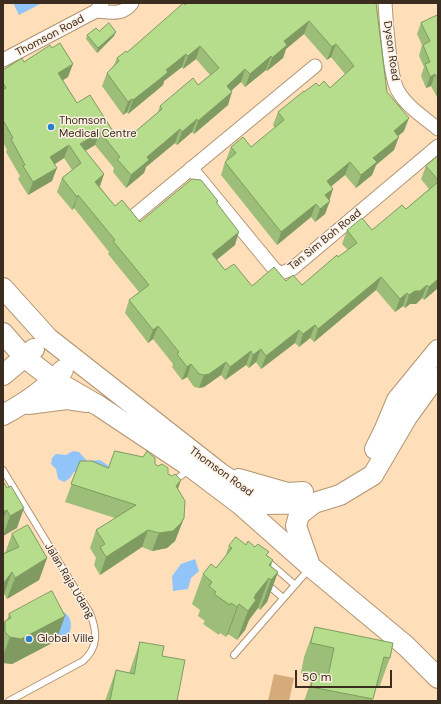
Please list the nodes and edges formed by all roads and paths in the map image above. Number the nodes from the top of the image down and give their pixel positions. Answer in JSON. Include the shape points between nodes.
{"nodes":[{"id":1,"x":132,"y":3,"type":"edge"},
{"id":2,"x":385,"y":3,"type":"edge"},
{"id":3,"x":99,"y":7,"type":"edge"},
{"id":4,"x":3,"y":60,"type":"edge"},
{"id":5,"x":315,"y":66,"type":"dead end"},
{"id":6,"x":438,"y":129,"type":"edge"},
{"id":7,"x":438,"y":146,"type":"edge"},
{"id":8,"x":191,"y":168,"type":"junction"},
{"id":9,"x":135,"y":215,"type":"edge"},
{"id":10,"x":3,"y":288,"type":"edge"},
{"id":11,"x":3,"y":333,"type":"edge"},
{"id":12,"x":48,"y":338,"type":"junction"},
{"id":13,"x":438,"y":350,"type":"edge"},
{"id":14,"x":24,"y":357,"type":"junction"},
{"id":15,"x":74,"y":358,"type":"junction"},
{"id":16,"x":418,"y":372,"type":"junction"},
{"id":17,"x":3,"y":375,"type":"edge"},
{"id":18,"x":438,"y":378,"type":"edge"},
{"id":19,"x":54,"y":380,"type":"junction"},
{"id":20,"x":23,"y":405,"type":"junction"},
{"id":21,"x":99,"y":406,"type":"junction"},
{"id":22,"x":3,"y":415,"type":"edge"},
{"id":23,"x":407,"y":417,"type":"junction"},
{"id":24,"x":192,"y":468,"type":"junction"},
{"id":25,"x":3,"y":470,"type":"edge"},
{"id":26,"x":220,"y":473,"type":"junction"},
{"id":27,"x":165,"y":489,"type":"edge"},
{"id":28,"x":314,"y":503,"type":"junction"},
{"id":29,"x":257,"y":554,"type":"edge"},
{"id":30,"x":311,"y":567,"type":"junction"},
{"id":31,"x":262,"y":580,"type":"edge"},
{"id":32,"x":295,"y":585,"type":"junction"},
{"id":33,"x":283,"y":598,"type":"junction"},
{"id":34,"x":234,"y":655,"type":"dead end"},
{"id":35,"x":438,"y":678,"type":"edge"},
{"id":36,"x":9,"y":701,"type":"edge"}],
"edges":[{"from":1,"to":3,"type":"street","name":"Thomson Road","via":[[117,13]]},
{"from":2,"to":6,"type":"street","name":"Dyson Road","via":[[393,77],[397,90],[406,102]]},
{"from":3,"to":4,"type":"street","name":"Thomson Road"},
{"from":5,"to":8,"type":"street"},
{"from":7,"to":8,"type":"street","name":"Tan Sim Boh Road","via":[[292,269],[282,273],[274,270]]},
{"from":8,"to":9,"type":"street"},
{"from":10,"to":12,"type":"main road","name":"Thomson Road"},
{"from":11,"to":14,"type":"main road","name":"Thomson Road"},
{"from":12,"to":14,"type":"main road"},
{"from":12,"to":15,"type":"main road","name":"Thomson Road"},
{"from":13,"to":16,"type":"main road"},
{"from":14,"to":17,"type":"main road"},
{"from":14,"to":19,"type":"main road","name":"Thomson Road"},
{"from":15,"to":19,"type":"main road"},
{"from":15,"to":26,"type":"main road","name":"Thomson Road"},
{"from":16,"to":23,"type":"main road"},
{"from":16,"to":26,"type":"main road","via":[[397,400],[384,431],[366,463],[323,490],[288,493]]},
{"from":18,"to":23,"type":"main road","name":"Thomson Road"},
{"from":19,"to":20,"type":"main road"},
{"from":19,"to":21,"type":"main road","name":"Thomson Road"},
{"from":20,"to":21,"type":"main road","via":[[80,400]]},
{"from":20,"to":22,"type":"main road"},
{"from":21,"to":24,"type":"main road","name":"Thomson Road","via":[[169,458]]},
{"from":23,"to":28,"type":"main road","name":"Thomson Road","via":[[373,475],[340,494]]},
{"from":24,"to":27,"type":"lane"},
{"from":24,"to":30,"type":"main road","name":"Thomson Road","via":[[248,510]]},
{"from":25,"to":36,"type":"lane","name":"Jalan Raja Udang","via":[[90,613],[96,638],[90,655],[83,661]]},
{"from":26,"to":28,"type":"main road","name":"Thomson Road","via":[[266,504]]},
{"from":28,"to":30,"type":"main road","via":[[299,515],[296,526]]},
{"from":29,"to":32,"type":"lane"},
{"from":30,"to":32,"type":"lane"},
{"from":30,"to":35,"type":"main road","name":"Thomson Road","via":[[386,628]]},
{"from":31,"to":33,"type":"lane"},
{"from":32,"to":33,"type":"lane"},
{"from":33,"to":34,"type":"lane"}]}
